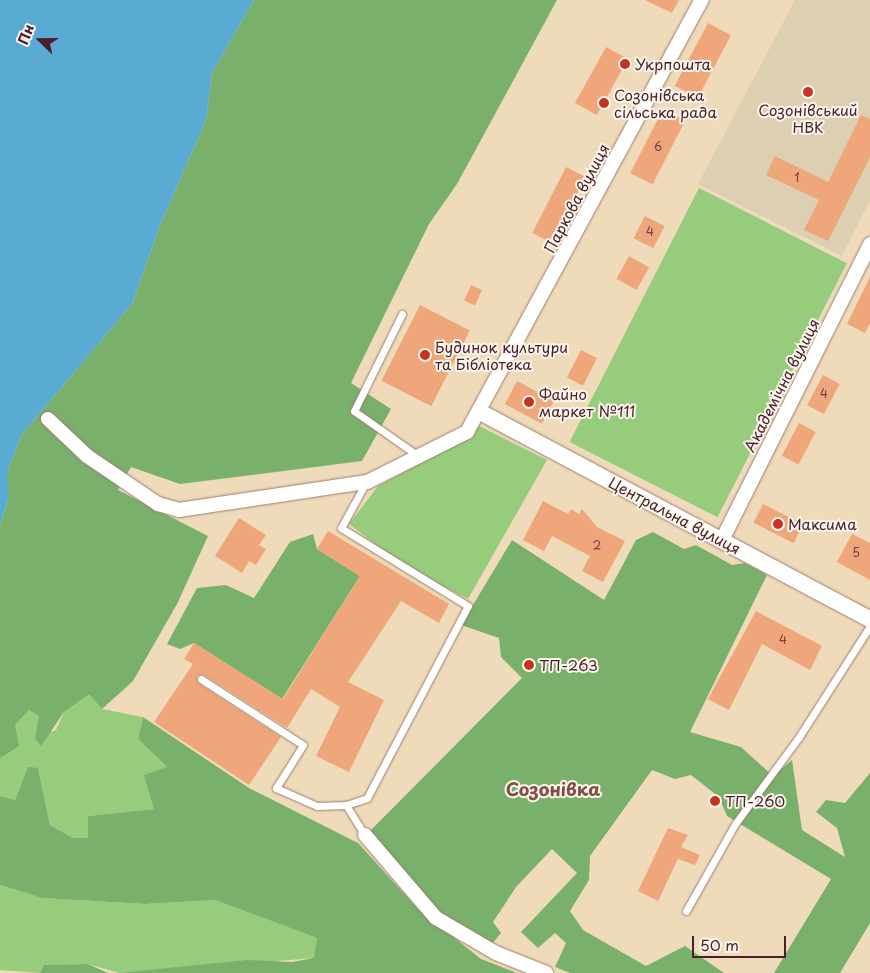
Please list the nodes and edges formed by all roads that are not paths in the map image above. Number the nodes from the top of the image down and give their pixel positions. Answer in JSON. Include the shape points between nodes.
{"nodes":[{"id":1,"x":702,"y":0,"type":"edge"},
{"id":2,"x":870,"y":244,"type":"edge"},
{"id":3,"x":402,"y":314,"type":"dead end"},
{"id":4,"x":480,"y":412,"type":"junction"},
{"id":5,"x":48,"y":419,"type":"dead end"},
{"id":6,"x":420,"y":457,"type":"junction"},
{"id":7,"x":367,"y":482,"type":"junction"},
{"id":8,"x":722,"y":540,"type":"junction"},
{"id":9,"x":870,"y":619,"type":"edge"},
{"id":10,"x":870,"y":626,"type":"edge"},
{"id":11,"x":201,"y":679,"type":"dead end"},
{"id":12,"x":346,"y":806,"type":"junction"},
{"id":13,"x":366,"y":836,"type":"joint"},
{"id":14,"x":686,"y":911,"type":"dead end"},
{"id":15,"x":546,"y":973,"type":"edge"}],
"edges":[{"from":1,"to":4,"type":"street","name":"Паркова вулиця"},
{"from":2,"to":8,"type":"street","name":"Академічна вулиця"},
{"from":3,"to":6,"type":"lane","via":[[354,411]]},
{"from":4,"to":6,"type":"street","name":"Паркова вулиця","via":[[467,432]]},
{"from":4,"to":8,"type":"street","name":"Центральна вулиця"},
{"from":5,"to":7,"type":"street","name":"Паркова вулиця","via":[[87,456],[158,504],[179,510]]},
{"from":6,"to":7,"type":"street","name":"Паркова вулиця"},
{"from":7,"to":12,"type":"lane","via":[[341,528],[468,606],[367,798]]},
{"from":8,"to":9,"type":"street","name":"Центральна вулиця"},
{"from":10,"to":14,"type":"lane","via":[[799,737],[735,824]]},
{"from":11,"to":12,"type":"lane","via":[[303,745],[276,788],[317,806]]},
{"from":12,"to":13,"type":"lane"},
{"from":13,"to":15,"type":"street","via":[[436,918],[496,953]]}]}
